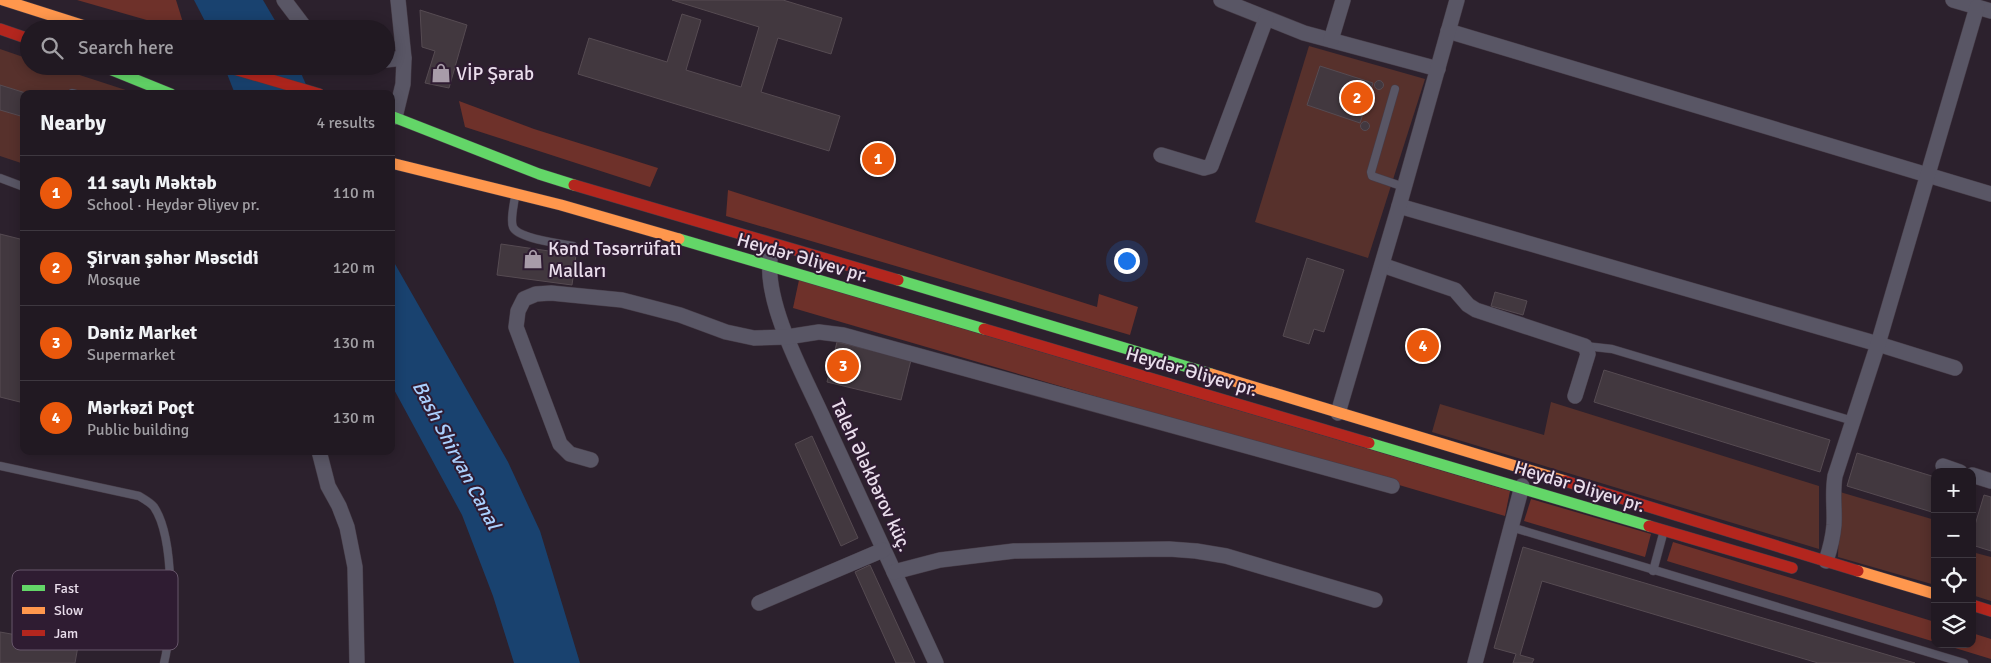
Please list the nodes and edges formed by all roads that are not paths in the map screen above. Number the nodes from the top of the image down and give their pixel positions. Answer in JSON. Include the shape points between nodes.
{"nodes":[{"id":1,"x":3,"y":0,"type":"edge"},
{"id":2,"x":284,"y":0,"type":"edge"},
{"id":3,"x":398,"y":0,"type":"edge"},
{"id":4,"x":1221,"y":0,"type":"edge"},
{"id":5,"x":1343,"y":0,"type":"edge"},
{"id":6,"x":1457,"y":0,"type":"edge"},
{"id":7,"x":1953,"y":0,"type":"edge"},
{"id":8,"x":1984,"y":9,"type":"edge"},
{"id":9,"x":1266,"y":19,"type":"junction"},
{"id":10,"x":66,"y":20,"type":"edge"},
{"id":11,"x":299,"y":20,"type":"edge"},
{"id":12,"x":0,"y":29,"type":"edge"},
{"id":13,"x":1448,"y":31,"type":"junction"},
{"id":14,"x":20,"y":36,"type":"edge"},
{"id":15,"x":1331,"y":40,"type":"junction"},
{"id":16,"x":404,"y":58,"type":"junction"},
{"id":17,"x":395,"y":59,"type":"edge"},
{"id":18,"x":1438,"y":69,"type":"junction"},
{"id":19,"x":121,"y":75,"type":"edge"},
{"id":20,"x":255,"y":75,"type":"edge"},
{"id":21,"x":1395,"y":89,"type":"dead end"},
{"id":22,"x":152,"y":90,"type":"edge"},
{"id":23,"x":305,"y":90,"type":"edge"},
{"id":24,"x":395,"y":110,"type":"edge"},
{"id":25,"x":395,"y":117,"type":"edge"},
{"id":26,"x":1161,"y":155,"type":"dead end"},
{"id":27,"x":395,"y":164,"type":"edge"},
{"id":28,"x":1927,"y":175,"type":"junction"},
{"id":29,"x":0,"y":178,"type":"edge"},
{"id":30,"x":20,"y":186,"type":"edge"},
{"id":31,"x":1404,"y":187,"type":"junction"},
{"id":32,"x":515,"y":194,"type":"junction"},
{"id":33,"x":1991,"y":194,"type":"edge"},
{"id":34,"x":1399,"y":206,"type":"junction"},
{"id":35,"x":772,"y":243,"type":"junction"},
{"id":36,"x":573,"y":246,"type":"dead end"},
{"id":37,"x":769,"y":265,"type":"junction"},
{"id":38,"x":1382,"y":265,"type":"junction"},
{"id":39,"x":787,"y":337,"type":"junction"},
{"id":40,"x":1878,"y":344,"type":"junction"},
{"id":41,"x":1585,"y":346,"type":"junction"},
{"id":42,"x":1955,"y":368,"type":"dead end"},
{"id":43,"x":1575,"y":396,"type":"dead end"},
{"id":44,"x":1338,"y":413,"type":"junction"},
{"id":45,"x":1853,"y":421,"type":"junction"},
{"id":46,"x":320,"y":455,"type":"edge"},
{"id":47,"x":591,"y":460,"type":"dead end"},
{"id":48,"x":0,"y":466,"type":"edge"},
{"id":49,"x":1943,"y":466,"type":"dead end"},
{"id":50,"x":1949,"y":468,"type":"edge"},
{"id":51,"x":1976,"y":477,"type":"edge"},
{"id":52,"x":1991,"y":482,"type":"edge"},
{"id":53,"x":1392,"y":486,"type":"dead end"},
{"id":54,"x":1522,"y":486,"type":"junction"},
{"id":55,"x":1511,"y":527,"type":"junction"},
{"id":56,"x":1665,"y":529,"type":"junction"},
{"id":57,"x":883,"y":550,"type":"junction"},
{"id":58,"x":1826,"y":561,"type":"junction"},
{"id":59,"x":169,"y":570,"type":"edge"},
{"id":60,"x":1653,"y":571,"type":"junction"},
{"id":61,"x":894,"y":572,"type":"junction"},
{"id":62,"x":1804,"y":572,"type":"dead end"},
{"id":63,"x":1931,"y":593,"type":"edge"},
{"id":64,"x":1375,"y":600,"type":"dead end"},
{"id":65,"x":759,"y":603,"type":"dead end"},
{"id":66,"x":1976,"y":606,"type":"edge"},
{"id":67,"x":1991,"y":611,"type":"edge"},
{"id":68,"x":167,"y":650,"type":"edge"},
{"id":69,"x":164,"y":663,"type":"edge"},
{"id":70,"x":357,"y":663,"type":"edge"},
{"id":71,"x":936,"y":663,"type":"edge"},
{"id":72,"x":1475,"y":663,"type":"edge"},
{"id":73,"x":1964,"y":663,"type":"edge"}],
"edges":[{"from":1,"to":10,"type":"main road"},
{"from":2,"to":11,"type":"street"},
{"from":3,"to":16,"type":"street"},
{"from":4,"to":9,"type":"street"},
{"from":5,"to":15,"type":"street"},
{"from":6,"to":13,"type":"street"},
{"from":7,"to":8,"type":"street"},
{"from":8,"to":28,"type":"street"},
{"from":9,"to":15,"type":"street"},
{"from":9,"to":26,"type":"street","via":[[1211,166],[1204,168]]},
{"from":12,"to":14,"type":"main road"},
{"from":13,"to":18,"type":"street"},
{"from":13,"to":28,"type":"street"},
{"from":15,"to":18,"type":"street"},
{"from":16,"to":17,"type":"street"},
{"from":16,"to":24,"type":"street","via":[[403,84]]},
{"from":18,"to":31,"type":"street"},
{"from":19,"to":22,"type":"main road"},
{"from":20,"to":23,"type":"main road"},
{"from":21,"to":31,"type":"lane","via":[[1371,172],[1372,176]]},
{"from":25,"to":35,"type":"main road","name":"Heydər Əliyev pr.","via":[[445,143]]},
{"from":27,"to":32,"type":"main road","name":"Heydər Əliyev pr.","via":[[437,170]]},
{"from":28,"to":33,"type":"street"},
{"from":28,"to":40,"type":"street"},
{"from":29,"to":30,"type":"lane"},
{"from":31,"to":34,"type":"street"},
{"from":32,"to":36,"type":"lane","via":[[512,226],[517,233]]},
{"from":32,"to":37,"type":"main road","name":"Heydər Əliyev pr."},
{"from":34,"to":38,"type":"street"},
{"from":34,"to":40,"type":"street"},
{"from":35,"to":37,"type":"street","name":"Taleh Ələkbərov küç."},
{"from":35,"to":44,"type":"main road","name":"Heydər Əliyev pr."},
{"from":37,"to":39,"type":"street","name":"Taleh Ələkbərov küç."},
{"from":37,"to":54,"type":"main road","name":"Heydər Əliyev pr."},
{"from":38,"to":41,"type":"street","via":[[1455,290],[1476,310]]},
{"from":38,"to":44,"type":"street"},
{"from":39,"to":47,"type":"street","via":[[754,338],[726,332],[680,315],[622,300],[551,293],[524,299],[516,327],[560,444],[570,454]]},
{"from":39,"to":53,"type":"street","via":[[819,332],[843,335]]},
{"from":39,"to":57,"type":"street","name":"Taleh Ələkbərov küç."},
{"from":40,"to":42,"type":"street"},
{"from":40,"to":45,"type":"street"},
{"from":41,"to":43,"type":"street","via":[[1588,354]]},
{"from":41,"to":45,"type":"lane","via":[[1612,349]]},
{"from":44,"to":58,"type":"main road","name":"Heydər Əliyev pr."},
{"from":45,"to":58,"type":"street","via":[[1835,476],[1832,494],[1834,523]]},
{"from":46,"to":70,"type":"street","via":[[328,486],[347,526],[355,567]]},
{"from":48,"to":59,"type":"lane","via":[[139,496],[154,506],[162,522]]},
{"from":49,"to":50,"type":"street"},
{"from":51,"to":52,"type":"street"},
{"from":54,"to":55,"type":"street"},
{"from":54,"to":56,"type":"main road","name":"Heydər Əliyev pr."},
{"from":55,"to":60,"type":"lane"},
{"from":55,"to":72,"type":"street"},
{"from":56,"to":60,"type":"lane"},
{"from":56,"to":62,"type":"main road","name":"Heydər Əliyev pr."},
{"from":57,"to":61,"type":"street","name":"Taleh Ələkbərov küç."},
{"from":57,"to":65,"type":"street"},
{"from":58,"to":63,"type":"main road","name":"Heydər Əliyev pr."},
{"from":60,"to":73,"type":"lane"},
{"from":61,"to":64,"type":"street","via":[[940,560],[1014,551],[1169,549],[1226,556]]},
{"from":61,"to":71,"type":"street","name":"Taleh Ələkbərov küç."},
{"from":66,"to":67,"type":"main road"},
{"from":68,"to":69,"type":"lane"}]}
